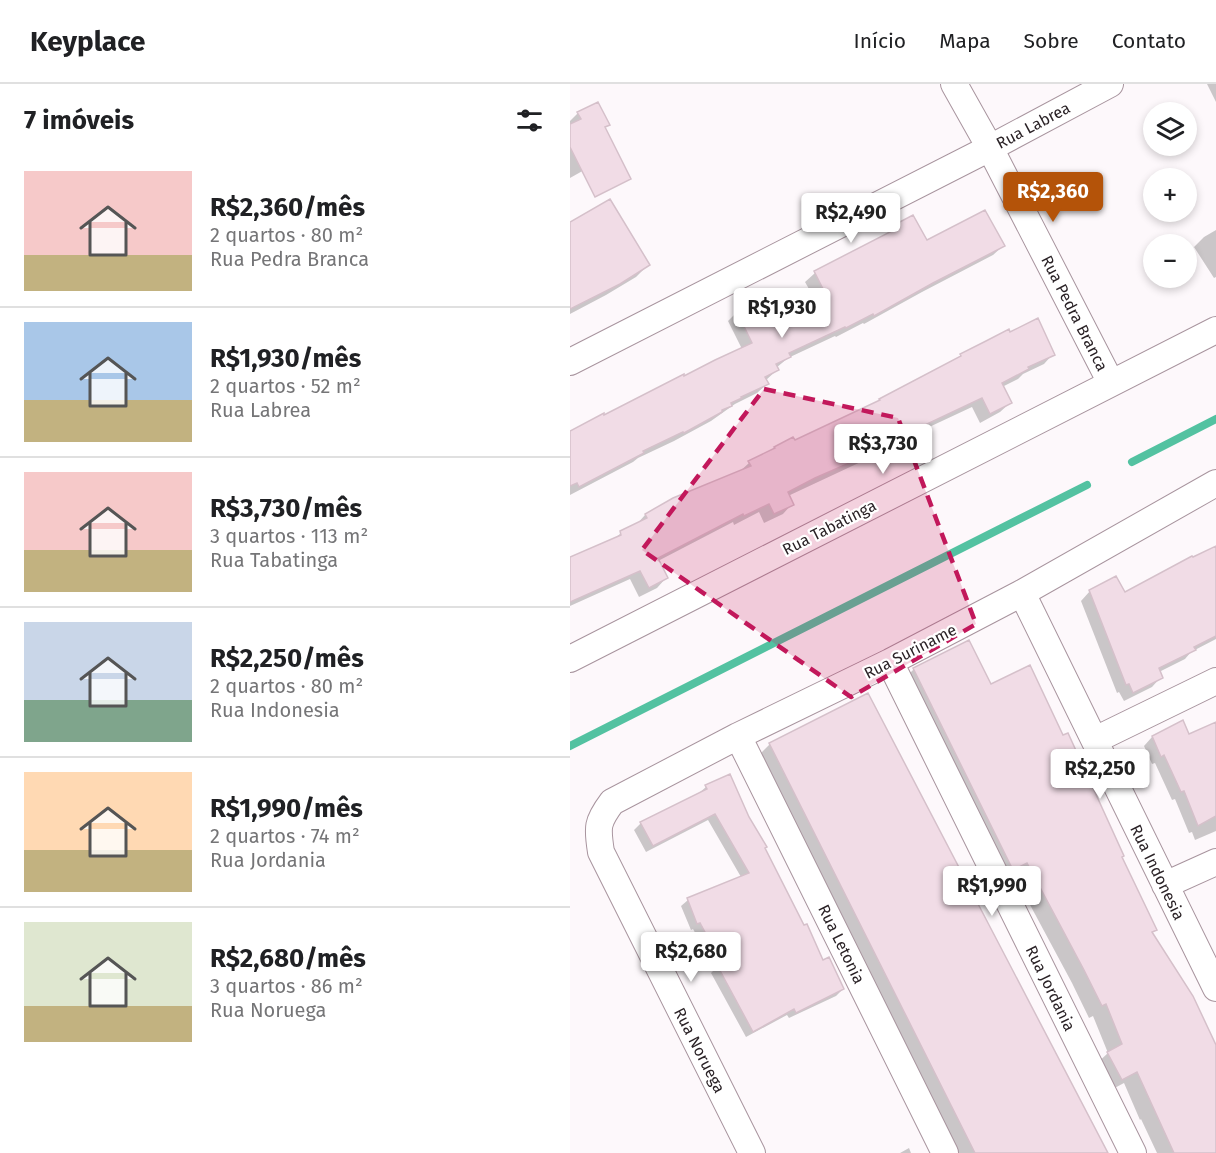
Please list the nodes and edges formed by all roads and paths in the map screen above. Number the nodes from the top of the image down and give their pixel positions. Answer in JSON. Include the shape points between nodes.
{"nodes":[{"id":1,"x":954,"y":84,"type":"edge"},
{"id":2,"x":1110,"y":84,"type":"edge"},
{"id":3,"x":990,"y":148,"type":"junction"},
{"id":4,"x":1216,"y":330,"type":"edge"},
{"id":5,"x":570,"y":362,"type":"edge"},
{"id":6,"x":1111,"y":383,"type":"junction"},
{"id":7,"x":1216,"y":483,"type":"edge"},
{"id":8,"x":1022,"y":593,"type":"junction"},
{"id":9,"x":570,"y":658,"type":"edge"},
{"id":10,"x":890,"y":662,"type":"junction"},
{"id":11,"x":1216,"y":681,"type":"edge"},
{"id":12,"x":738,"y":736,"type":"junction"},
{"id":13,"x":1095,"y":740,"type":"junction"},
{"id":14,"x":603,"y":815,"type":"joint"},
{"id":15,"x":1216,"y":861,"type":"edge"},
{"id":16,"x":1165,"y":885,"type":"junction"},
{"id":17,"x":1216,"y":988,"type":"edge"},
{"id":18,"x":752,"y":1153,"type":"edge"},
{"id":19,"x":945,"y":1153,"type":"edge"},
{"id":20,"x":1133,"y":1153,"type":"edge"}],
"edges":[{"from":1,"to":3,"type":"street","name":"Rua Pedra Branca"},
{"from":2,"to":3,"type":"street","name":"Rua Labrea"},
{"from":3,"to":5,"type":"street","name":"Rua Labrea"},
{"from":3,"to":6,"type":"street","name":"Rua Pedra Branca"},
{"from":4,"to":6,"type":"street","name":"Rua Tabatinga"},
{"from":6,"to":9,"type":"street","name":"Rua Tabatinga"},
{"from":7,"to":8,"type":"street","name":"Rua Suriname"},
{"from":8,"to":10,"type":"street","name":"Rua Suriname"},
{"from":8,"to":13,"type":"street","name":"Rua Indonesia"},
{"from":10,"to":12,"type":"street","name":"Rua Suriname"},
{"from":10,"to":20,"type":"street","name":"Rua Jordania"},
{"from":11,"to":13,"type":"street"},
{"from":12,"to":14,"type":"street","name":"Rua Suriname","via":[[612,802]]},
{"from":12,"to":19,"type":"street","name":"Rua Letonia"},
{"from":13,"to":16,"type":"street","name":"Rua Indonesia"},
{"from":14,"to":18,"type":"street","name":"Rua Noruega","via":[[597,832],[600,852]]},
{"from":15,"to":16,"type":"street"},
{"from":16,"to":17,"type":"street","name":"Rua Indonesia"}]}
